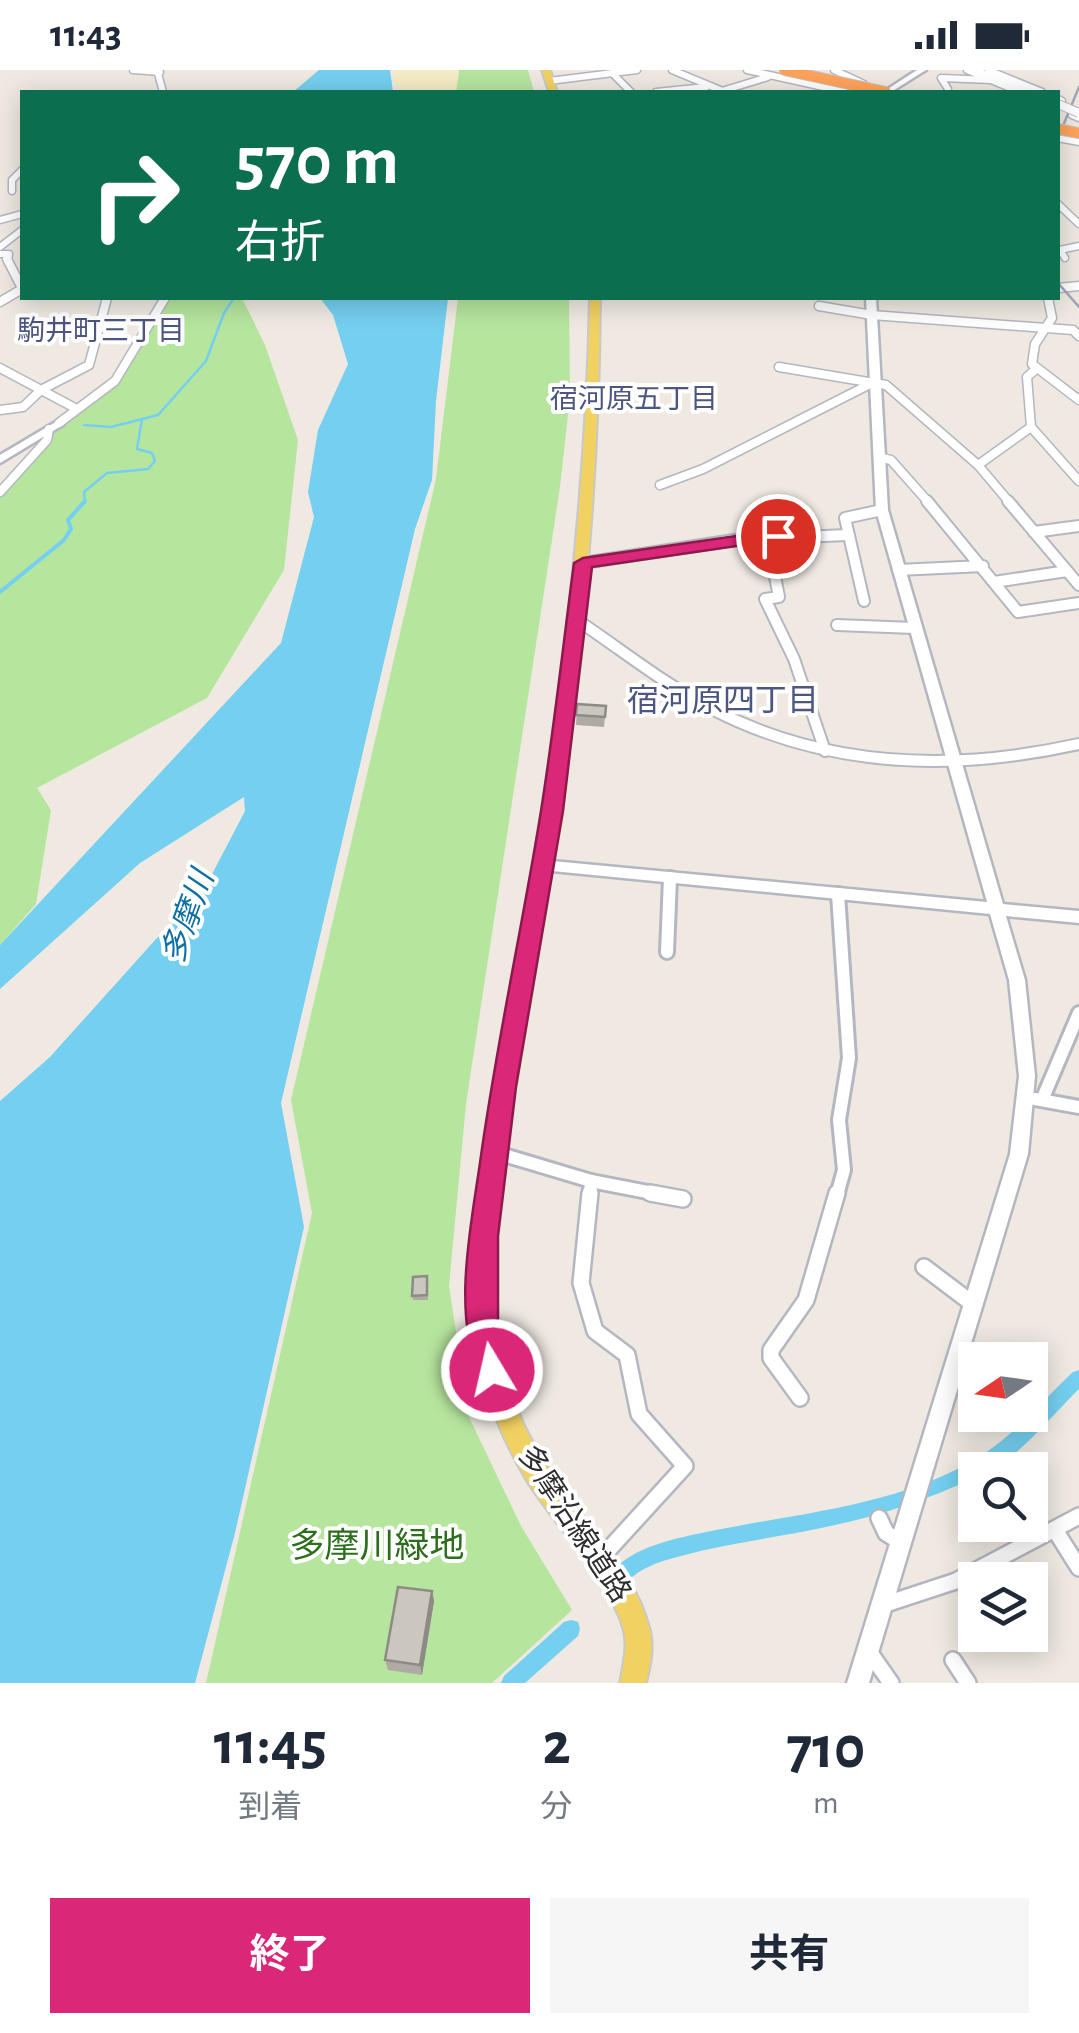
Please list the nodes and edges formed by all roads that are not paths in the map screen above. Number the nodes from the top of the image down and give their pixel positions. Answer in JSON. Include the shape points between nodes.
{"nodes":[{"id":1,"x":133,"y":70,"type":"edge"},
{"id":2,"x":638,"y":70,"type":"edge"},
{"id":3,"x":672,"y":70,"type":"edge"},
{"id":4,"x":747,"y":70,"type":"edge"},
{"id":5,"x":834,"y":70,"type":"edge"},
{"id":6,"x":922,"y":70,"type":"edge"},
{"id":7,"x":967,"y":70,"type":"edge"},
{"id":8,"x":977,"y":70,"type":"edge"},
{"id":9,"x":988,"y":70,"type":"edge"},
{"id":10,"x":159,"y":71,"type":"edge"},
{"id":11,"x":776,"y":72,"type":"edge"},
{"id":12,"x":612,"y":73,"type":"junction"},
{"id":13,"x":548,"y":75,"type":"edge"},
{"id":14,"x":991,"y":80,"type":"junction"},
{"id":15,"x":711,"y":86,"type":"junction"},
{"id":16,"x":948,"y":89,"type":"dead end"},
{"id":17,"x":629,"y":90,"type":"edge"},
{"id":18,"x":674,"y":90,"type":"edge"},
{"id":19,"x":720,"y":90,"type":"edge"},
{"id":20,"x":729,"y":90,"type":"edge"},
{"id":21,"x":839,"y":90,"type":"edge"},
{"id":22,"x":856,"y":90,"type":"edge"},
{"id":23,"x":877,"y":90,"type":"edge"},
{"id":24,"x":882,"y":90,"type":"edge"},
{"id":25,"x":891,"y":90,"type":"edge"},
{"id":26,"x":1015,"y":90,"type":"edge"},
{"id":27,"x":1026,"y":90,"type":"edge"},
{"id":28,"x":1037,"y":90,"type":"edge"},
{"id":29,"x":11,"y":170,"type":"dead end"},
{"id":30,"x":20,"y":170,"type":"edge"},
{"id":31,"x":20,"y":172,"type":"edge"},
{"id":32,"x":1,"y":191,"type":"edge"},
{"id":33,"x":12,"y":192,"type":"junction"},
{"id":34,"x":20,"y":192,"type":"edge"},
{"id":35,"x":1060,"y":206,"type":"edge"},
{"id":36,"x":1079,"y":224,"type":"edge"},
{"id":37,"x":20,"y":232,"type":"edge"},
{"id":38,"x":1079,"y":246,"type":"edge"},
{"id":39,"x":0,"y":251,"type":"edge"},
{"id":40,"x":1065,"y":258,"type":"dead end"},
{"id":41,"x":20,"y":285,"type":"edge"},
{"id":42,"x":107,"y":300,"type":"edge"},
{"id":43,"x":164,"y":300,"type":"edge"},
{"id":44,"x":595,"y":300,"type":"edge"},
{"id":45,"x":871,"y":300,"type":"edge"},
{"id":46,"x":1049,"y":300,"type":"edge"},
{"id":47,"x":1056,"y":300,"type":"edge"},
{"id":48,"x":819,"y":306,"type":"dead end"},
{"id":49,"x":1054,"y":310,"type":"junction"},
{"id":50,"x":872,"y":315,"type":"junction"},
{"id":51,"x":1045,"y":329,"type":"junction"},
{"id":52,"x":1079,"y":336,"type":"edge"},
{"id":53,"x":779,"y":367,"type":"dead end"},
{"id":54,"x":0,"y":368,"type":"edge"},
{"id":55,"x":1036,"y":369,"type":"junction"},
{"id":56,"x":874,"y":382,"type":"junction"},
{"id":57,"x":41,"y":390,"type":"junction"},
{"id":58,"x":1079,"y":400,"type":"edge"},
{"id":59,"x":75,"y":408,"type":"junction"},
{"id":60,"x":0,"y":410,"type":"edge"},
{"id":61,"x":54,"y":426,"type":"junction"},
{"id":62,"x":1032,"y":427,"type":"junction"},
{"id":63,"x":878,"y":457,"type":"junction"},
{"id":64,"x":0,"y":460,"type":"edge"},
{"id":65,"x":978,"y":466,"type":"junction"},
{"id":66,"x":1079,"y":481,"type":"edge"},
{"id":67,"x":660,"y":485,"type":"dead end"},
{"id":68,"x":0,"y":492,"type":"edge"},
{"id":69,"x":882,"y":510,"type":"junction"},
{"id":70,"x":1079,"y":526,"type":"edge"},
{"id":71,"x":1034,"y":532,"type":"junction"},
{"id":72,"x":847,"y":535,"type":"junction"},
{"id":73,"x":768,"y":540,"type":"junction"},
{"id":74,"x":583,"y":563,"type":"junction"},
{"id":75,"x":983,"y":566,"type":"junction"},
{"id":76,"x":898,"y":570,"type":"junction"},
{"id":77,"x":1067,"y":571,"type":"junction"},
{"id":78,"x":994,"y":582,"type":"junction"},
{"id":79,"x":1079,"y":586,"type":"edge"},
{"id":80,"x":864,"y":601,"type":"dead end"},
{"id":81,"x":1079,"y":603,"type":"edge"},
{"id":82,"x":577,"y":620,"type":"junction"},
{"id":83,"x":837,"y":625,"type":"dead end"},
{"id":84,"x":914,"y":628,"type":"junction"},
{"id":85,"x":1079,"y":744,"type":"edge"},
{"id":86,"x":826,"y":751,"type":"junction"},
{"id":87,"x":953,"y":765,"type":"junction"},
{"id":88,"x":542,"y":865,"type":"junction"},
{"id":89,"x":670,"y":878,"type":"junction"},
{"id":90,"x":838,"y":894,"type":"junction"},
{"id":91,"x":996,"y":910,"type":"junction"},
{"id":92,"x":1079,"y":921,"type":"edge"},
{"id":93,"x":667,"y":952,"type":"dead end"},
{"id":94,"x":1079,"y":1014,"type":"edge"},
{"id":95,"x":1073,"y":1046,"type":"edge"},
{"id":96,"x":1034,"y":1098,"type":"junction"},
{"id":97,"x":1079,"y":1107,"type":"edge"},
{"id":98,"x":494,"y":1152,"type":"junction"},
{"id":99,"x":591,"y":1181,"type":"junction"},
{"id":100,"x":683,"y":1199,"type":"dead end"},
{"id":101,"x":924,"y":1267,"type":"dead end"},
{"id":102,"x":973,"y":1304,"type":"junction"},
{"id":103,"x":800,"y":1398,"type":"dead end"},
{"id":104,"x":1079,"y":1516,"type":"edge"},
{"id":105,"x":879,"y":1518,"type":"dead end"},
{"id":106,"x":1055,"y":1530,"type":"junction"},
{"id":107,"x":903,"y":1543,"type":"junction"},
{"id":108,"x":597,"y":1562,"type":"junction"},
{"id":109,"x":1079,"y":1568,"type":"edge"},
{"id":110,"x":883,"y":1605,"type":"junction"},
{"id":111,"x":868,"y":1650,"type":"junction"},
{"id":112,"x":953,"y":1660,"type":"dead end"},
{"id":113,"x":633,"y":1683,"type":"edge"},
{"id":114,"x":858,"y":1683,"type":"edge"},
{"id":115,"x":891,"y":1683,"type":"edge"},
{"id":116,"x":968,"y":1683,"type":"edge"}],
"edges":[{"from":1,"to":10,"type":"street"},
{"from":2,"to":12,"type":"street"},
{"from":3,"to":15,"type":"street"},
{"from":4,"to":11,"type":"street"},
{"from":5,"to":24,"type":"street"},
{"from":6,"to":25,"type":"street"},
{"from":7,"to":14,"type":"street"},
{"from":8,"to":27,"type":"street"},
{"from":9,"to":28,"type":"street"},
{"from":11,"to":20,"type":"street"},
{"from":11,"to":21,"type":"street"},
{"from":11,"to":22,"type":"highway","bridge":true},
{"from":11,"to":23,"type":"highway","bridge":true},
{"from":12,"to":13,"type":"street"},
{"from":12,"to":17,"type":"street"},
{"from":14,"to":16,"type":"street","via":[[941,78]]},
{"from":14,"to":26,"type":"street"},
{"from":15,"to":18,"type":"street"},
{"from":15,"to":19,"type":"street"},
{"from":29,"to":30,"type":"street"},
{"from":31,"to":33,"type":"street"},
{"from":32,"to":33,"type":"street"},
{"from":33,"to":34,"type":"street"},
{"from":35,"to":36,"type":"street"},
{"from":37,"to":39,"type":"street"},
{"from":38,"to":40,"type":"street","via":[[1060,250]]},
{"from":39,"to":41,"type":"street","via":[[9,254]]},
{"from":42,"to":57,"type":"street","via":[[89,364]]},
{"from":43,"to":59,"type":"street","via":[[114,381]]},
{"from":44,"to":74,"type":"main road","name":"多摩沿線道路"},
{"from":45,"to":50,"type":"street"},
{"from":46,"to":49,"type":"street"},
{"from":47,"to":49,"type":"street"},
{"from":48,"to":50,"type":"street"},
{"from":49,"to":51,"type":"street"},
{"from":50,"to":51,"type":"street"},
{"from":50,"to":56,"type":"street"},
{"from":51,"to":52,"type":"street"},
{"from":51,"to":55,"type":"street","via":[[1031,352]]},
{"from":53,"to":56,"type":"street"},
{"from":54,"to":57,"type":"street"},
{"from":55,"to":58,"type":"street"},
{"from":55,"to":62,"type":"street","via":[[1026,382]]},
{"from":56,"to":63,"type":"street"},
{"from":56,"to":65,"type":"street","via":[[886,384]]},
{"from":56,"to":67,"type":"street"},
{"from":57,"to":59,"type":"street"},
{"from":57,"to":60,"type":"street","via":[[23,407]]},
{"from":59,"to":61,"type":"street"},
{"from":61,"to":64,"type":"street"},
{"from":61,"to":68,"type":"street"},
{"from":62,"to":65,"type":"street"},
{"from":62,"to":66,"type":"street"},
{"from":63,"to":69,"type":"street"},
{"from":63,"to":75,"type":"street","via":[[891,460]]},
{"from":65,"to":71,"type":"street"},
{"from":69,"to":72,"type":"street","via":[[846,518]]},
{"from":69,"to":76,"type":"street"},
{"from":70,"to":71,"type":"street"},
{"from":71,"to":77,"type":"street"},
{"from":72,"to":73,"type":"street"},
{"from":72,"to":80,"type":"street"},
{"from":73,"to":74,"type":"street"},
{"from":73,"to":86,"type":"street","via":[[779,597],[765,599]]},
{"from":74,"to":82,"type":"main road","name":"多摩沿線道路"},
{"from":75,"to":76,"type":"street"},
{"from":75,"to":78,"type":"street"},
{"from":76,"to":84,"type":"street"},
{"from":77,"to":78,"type":"street"},
{"from":77,"to":79,"type":"street"},
{"from":78,"to":81,"type":"street","via":[[1018,612]]},
{"from":82,"to":86,"type":"street","via":[[708,708]]},
{"from":82,"to":88,"type":"main road","name":"多摩沿線道路"},
{"from":83,"to":84,"type":"street"},
{"from":84,"to":87,"type":"street"},
{"from":85,"to":87,"type":"street"},
{"from":86,"to":87,"type":"street"},
{"from":87,"to":91,"type":"street"},
{"from":88,"to":89,"type":"street"},
{"from":88,"to":98,"type":"main road","name":"多摩沿線道路"},
{"from":89,"to":90,"type":"street"},
{"from":89,"to":93,"type":"street"},
{"from":90,"to":91,"type":"street"},
{"from":90,"to":103,"type":"street","via":[[848,1058],[839,1120],[844,1170],[806,1300],[771,1350]]},
{"from":91,"to":92,"type":"street"},
{"from":91,"to":96,"type":"street","via":[[1017,980]]},
{"from":94,"to":95,"type":"street"},
{"from":95,"to":96,"type":"street"},
{"from":96,"to":97,"type":"street"},
{"from":96,"to":102,"type":"street"},
{"from":98,"to":99,"type":"street"},
{"from":98,"to":108,"type":"main road","name":"多摩沿線道路","via":[[480,1262],[492,1370],[534,1470]]},
{"from":99,"to":100,"type":"street"},
{"from":99,"to":108,"type":"street","via":[[581,1283],[595,1332],[627,1355],[640,1414],[685,1466]]},
{"from":101,"to":102,"type":"street"},
{"from":102,"to":107,"type":"street"},
{"from":104,"to":106,"type":"street"},
{"from":105,"to":107,"type":"street","via":[[886,1533]]},
{"from":106,"to":109,"type":"street"},
{"from":106,"to":110,"type":"street","via":[[956,1581]]},
{"from":107,"to":110,"type":"street"},
{"from":108,"to":113,"type":"main road","name":"多摩沿線道路","via":[[636,1628]]},
{"from":110,"to":111,"type":"street"},
{"from":111,"to":114,"type":"street"},
{"from":111,"to":115,"type":"street"},
{"from":112,"to":116,"type":"street"}]}
